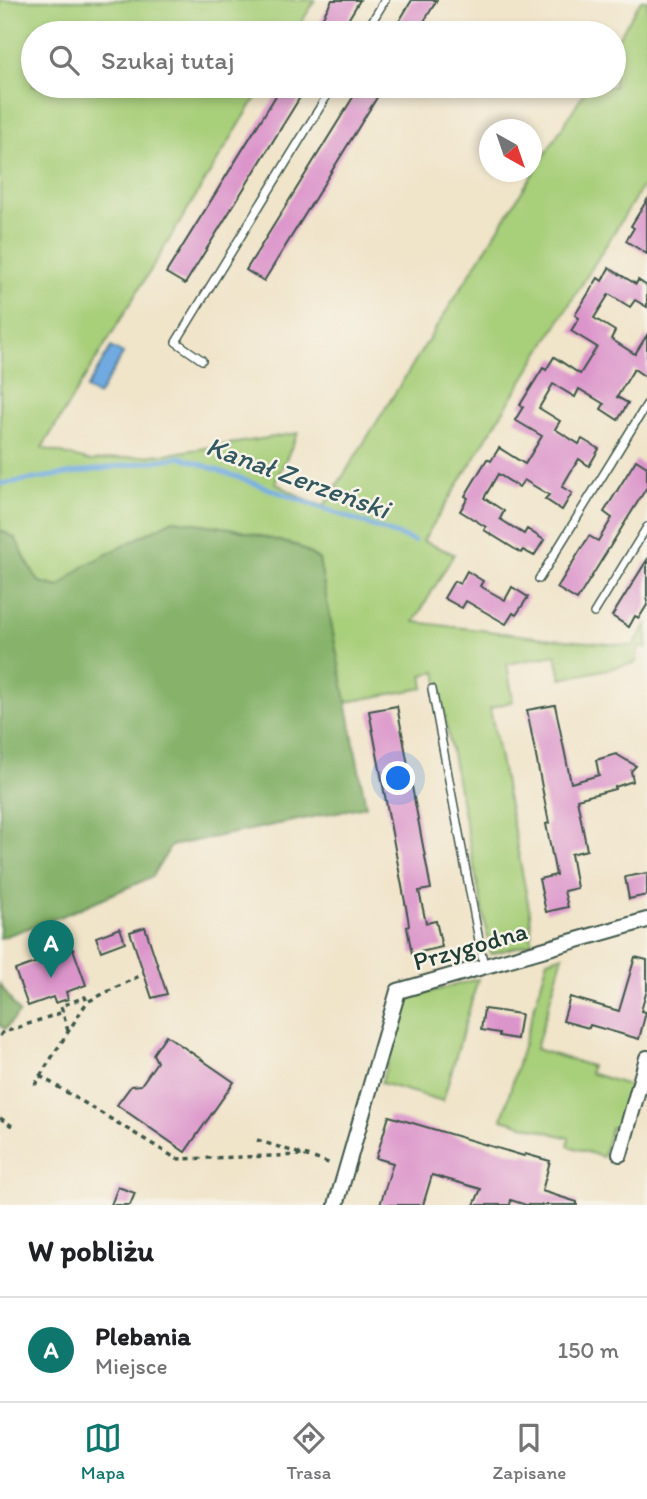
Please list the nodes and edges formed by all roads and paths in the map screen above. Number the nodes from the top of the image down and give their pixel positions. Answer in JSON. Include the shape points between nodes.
{"nodes":[{"id":1,"x":385,"y":0,"type":"edge"},
{"id":2,"x":372,"y":21,"type":"edge"},
{"id":3,"x":326,"y":98,"type":"edge"},
{"id":4,"x":202,"y":360,"type":"dead end"},
{"id":5,"x":647,"y":404,"type":"edge"},
{"id":6,"x":647,"y":527,"type":"edge"},
{"id":7,"x":539,"y":579,"type":"dead end"},
{"id":8,"x":594,"y":613,"type":"dead end"},
{"id":9,"x":432,"y":689,"type":"dead end"},
{"id":10,"x":647,"y":920,"type":"edge"},
{"id":11,"x":484,"y":967,"type":"junction"},
{"id":12,"x":143,"y":974,"type":"dead end"},
{"id":13,"x":87,"y":1002,"type":"junction"},
{"id":14,"x":62,"y":1012,"type":"junction"},
{"id":15,"x":68,"y":1031,"type":"junction"},
{"id":16,"x":0,"y":1036,"type":"edge"},
{"id":17,"x":647,"y":1058,"type":"edge"},
{"id":18,"x":40,"y":1076,"type":"junction"},
{"id":19,"x":35,"y":1085,"type":"dead end"},
{"id":20,"x":0,"y":1118,"type":"edge"},
{"id":21,"x":12,"y":1126,"type":"dead end"},
{"id":22,"x":257,"y":1140,"type":"dead end"},
{"id":23,"x":620,"y":1154,"type":"dead end"},
{"id":24,"x":305,"y":1156,"type":"junction"},
{"id":25,"x":334,"y":1164,"type":"dead end"},
{"id":26,"x":336,"y":1205,"type":"edge"}],
"edges":[{"from":1,"to":2,"type":"lane"},
{"from":3,"to":4,"type":"lane","via":[[176,342]]},
{"from":5,"to":7,"type":"lane"},
{"from":6,"to":8,"type":"lane"},
{"from":9,"to":11,"type":"lane"},
{"from":10,"to":11,"type":"street","name":"Przygodna"},
{"from":11,"to":26,"type":"street","name":"Przygodna","via":[[398,991]]},
{"from":12,"to":13,"type":"path"},
{"from":13,"to":14,"type":"path","via":[[85,997],[61,1006]]},
{"from":13,"to":15,"type":"path"},
{"from":14,"to":15,"type":"path"},
{"from":14,"to":16,"type":"path"},
{"from":15,"to":18,"type":"path"},
{"from":17,"to":23,"type":"street"},
{"from":18,"to":19,"type":"path"},
{"from":18,"to":24,"type":"path","via":[[177,1159]]},
{"from":20,"to":21,"type":"path"},
{"from":22,"to":24,"type":"path"},
{"from":24,"to":25,"type":"path"}]}
